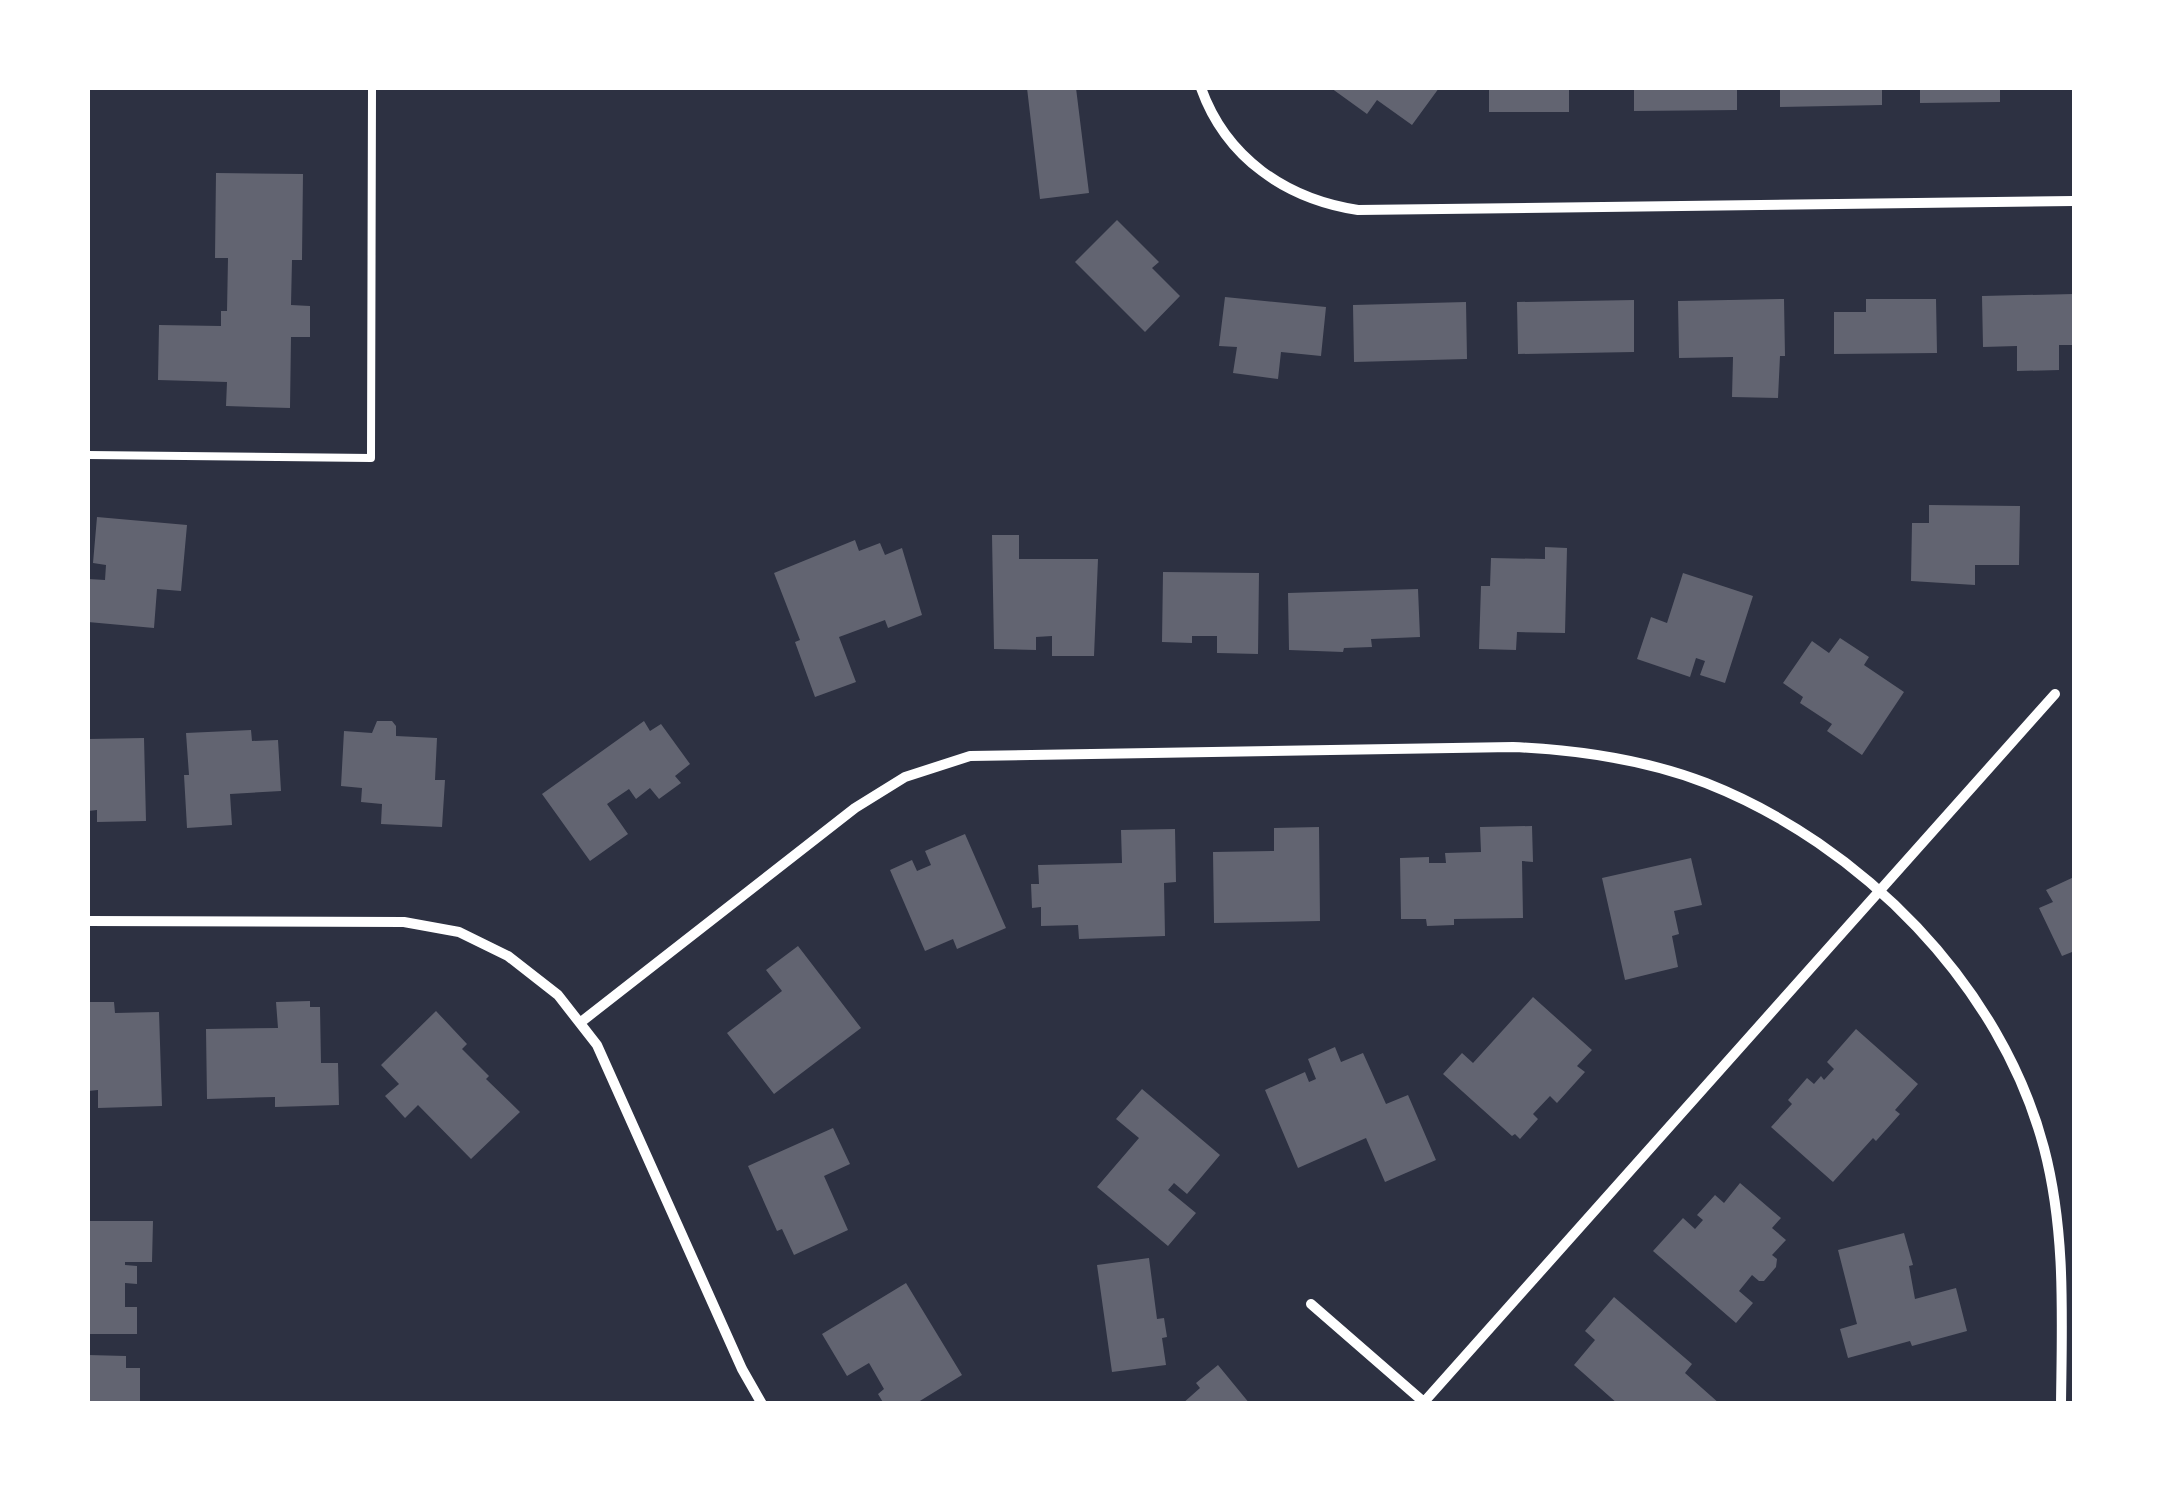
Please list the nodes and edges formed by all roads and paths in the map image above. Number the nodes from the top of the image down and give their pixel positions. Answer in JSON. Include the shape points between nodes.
{"nodes":[{"id":1,"x":372,"y":88,"type":"edge"},
{"id":2,"x":1201,"y":88,"type":"edge"},
{"id":3,"x":2074,"y":201,"type":"edge"},
{"id":4,"x":88,"y":454,"type":"edge"},
{"id":5,"x":2055,"y":694,"type":"dead end"},
{"id":6,"x":1879,"y":893,"type":"junction"},
{"id":7,"x":88,"y":921,"type":"edge"},
{"id":8,"x":580,"y":1022,"type":"junction"},
{"id":9,"x":1311,"y":1304,"type":"dead end"},
{"id":10,"x":1425,"y":1403,"type":"edge"},
{"id":11,"x":762,"y":1404,"type":"edge"},
{"id":12,"x":2061,"y":1404,"type":"edge"}],
"edges":[{"from":1,"to":4,"type":"lane","via":[[372,458]]},
{"from":2,"to":3,"type":"street","via":[[1221,129],[1258,170],[1305,198],[1358,210]]},
{"from":5,"to":6,"type":"street"},
{"from":6,"to":8,"type":"street","via":[[1822,846],[1743,800],[1676,772],[1586,752],[986,754],[924,769],[855,808]]},
{"from":6,"to":10,"type":"street"},
{"from":6,"to":12,"type":"street","via":[[1964,982],[2031,1108],[2061,1247]]},
{"from":7,"to":8,"type":"street","via":[[404,922],[458,932],[538,977]]},
{"from":8,"to":11,"type":"street","via":[[612,1074]]},
{"from":9,"to":10,"type":"street"}]}
